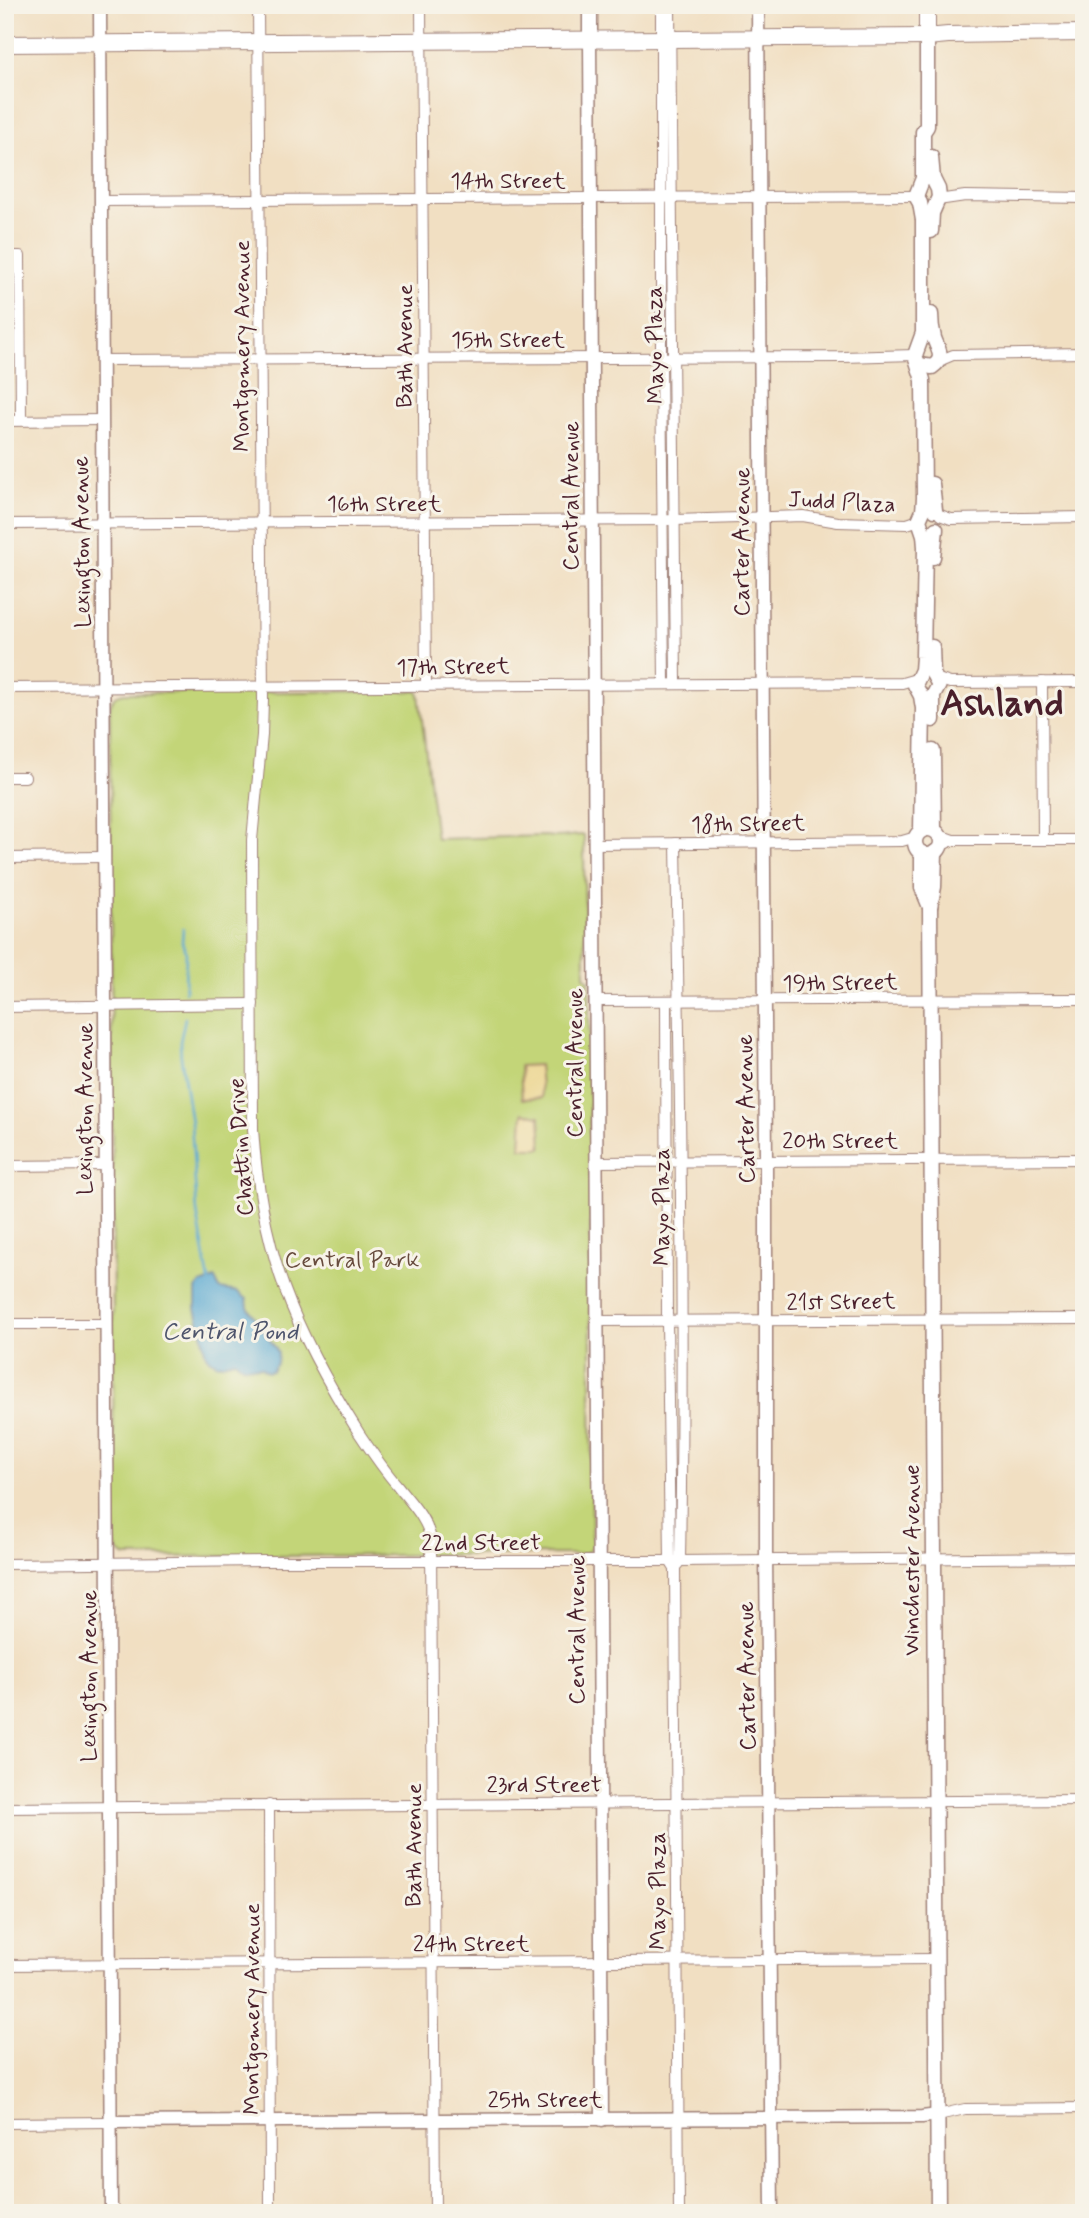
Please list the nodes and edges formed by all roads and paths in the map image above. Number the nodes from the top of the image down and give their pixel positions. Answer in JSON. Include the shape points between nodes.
{"nodes":[{"id":1,"x":100,"y":5,"type":"edge"},
{"id":2,"x":258,"y":5,"type":"edge"},
{"id":3,"x":421,"y":5,"type":"edge"},
{"id":4,"x":590,"y":5,"type":"edge"},
{"id":5,"x":661,"y":5,"type":"edge"},
{"id":6,"x":670,"y":5,"type":"edge"},
{"id":7,"x":758,"y":5,"type":"edge"},
{"id":8,"x":927,"y":5,"type":"edge"},
{"id":9,"x":1084,"y":33,"type":"edge"},
{"id":10,"x":927,"y":37,"type":"junction"},
{"id":11,"x":666,"y":38,"type":"junction"},
{"id":12,"x":758,"y":38,"type":"junction"},
{"id":13,"x":590,"y":39,"type":"junction"},
{"id":14,"x":421,"y":40,"type":"junction"},
{"id":15,"x":258,"y":41,"type":"junction"},
{"id":16,"x":100,"y":43,"type":"junction"},
{"id":17,"x":5,"y":44,"type":"edge"},
{"id":18,"x":932,"y":195,"type":"junction"},
{"id":19,"x":666,"y":198,"type":"junction"},
{"id":20,"x":760,"y":198,"type":"junction"},
{"id":21,"x":1084,"y":198,"type":"edge"},
{"id":22,"x":590,"y":199,"type":"junction"},
{"id":23,"x":259,"y":200,"type":"junction"},
{"id":24,"x":422,"y":200,"type":"junction"},
{"id":25,"x":100,"y":201,"type":"junction"},
{"id":26,"x":5,"y":256,"type":"edge"},
{"id":27,"x":1084,"y":353,"type":"edge"},
{"id":28,"x":918,"y":355,"type":"junction"},
{"id":29,"x":938,"y":355,"type":"junction"},
{"id":30,"x":423,"y":358,"type":"junction"},
{"id":31,"x":591,"y":358,"type":"junction"},
{"id":32,"x":661,"y":358,"type":"junction"},
{"id":33,"x":673,"y":358,"type":"junction"},
{"id":34,"x":761,"y":358,"type":"junction"},
{"id":35,"x":261,"y":359,"type":"junction"},
{"id":36,"x":101,"y":360,"type":"junction"},
{"id":37,"x":21,"y":420,"type":"junction"},
{"id":38,"x":5,"y":421,"type":"edge"},
{"id":39,"x":101,"y":421,"type":"junction"},
{"id":40,"x":762,"y":517,"type":"junction"},
{"id":41,"x":1084,"y":517,"type":"edge"},
{"id":42,"x":933,"y":519,"type":"junction"},
{"id":43,"x":662,"y":520,"type":"junction"},
{"id":44,"x":675,"y":520,"type":"junction"},
{"id":45,"x":593,"y":521,"type":"junction"},
{"id":46,"x":425,"y":522,"type":"junction"},
{"id":47,"x":102,"y":523,"type":"junction"},
{"id":48,"x":261,"y":523,"type":"junction"},
{"id":49,"x":5,"y":524,"type":"edge"},
{"id":50,"x":1042,"y":681,"type":"junction"},
{"id":51,"x":1084,"y":681,"type":"edge"},
{"id":52,"x":594,"y":684,"type":"junction"},
{"id":53,"x":664,"y":684,"type":"junction"},
{"id":54,"x":676,"y":684,"type":"junction"},
{"id":55,"x":762,"y":684,"type":"junction"},
{"id":56,"x":927,"y":684,"type":"junction"},
{"id":57,"x":426,"y":686,"type":"junction"},
{"id":58,"x":262,"y":687,"type":"junction"},
{"id":59,"x":5,"y":688,"type":"edge"},
{"id":60,"x":104,"y":688,"type":"junction"},
{"id":61,"x":5,"y":777,"type":"edge"},
{"id":62,"x":24,"y":777,"type":"dead end"},
{"id":63,"x":1043,"y":840,"type":"junction"},
{"id":64,"x":1084,"y":840,"type":"edge"},
{"id":65,"x":928,"y":841,"type":"junction"},
{"id":66,"x":763,"y":842,"type":"junction"},
{"id":67,"x":676,"y":843,"type":"junction"},
{"id":68,"x":594,"y":844,"type":"junction"},
{"id":69,"x":104,"y":857,"type":"junction"},
{"id":70,"x":5,"y":858,"type":"edge"},
{"id":71,"x":1084,"y":999,"type":"edge"},
{"id":72,"x":931,"y":1000,"type":"junction"},
{"id":73,"x":596,"y":1001,"type":"junction"},
{"id":74,"x":666,"y":1001,"type":"junction"},
{"id":75,"x":678,"y":1001,"type":"junction"},
{"id":76,"x":765,"y":1002,"type":"junction"},
{"id":77,"x":253,"y":1004,"type":"junction"},
{"id":78,"x":105,"y":1006,"type":"junction"},
{"id":79,"x":5,"y":1007,"type":"edge"},
{"id":80,"x":1084,"y":1159,"type":"edge"},
{"id":81,"x":766,"y":1160,"type":"junction"},
{"id":82,"x":932,"y":1160,"type":"junction"},
{"id":83,"x":666,"y":1161,"type":"junction"},
{"id":84,"x":680,"y":1161,"type":"junction"},
{"id":85,"x":597,"y":1162,"type":"junction"},
{"id":86,"x":105,"y":1165,"type":"junction"},
{"id":87,"x":5,"y":1166,"type":"edge"},
{"id":88,"x":933,"y":1319,"type":"junction"},
{"id":89,"x":1084,"y":1319,"type":"edge"},
{"id":90,"x":667,"y":1320,"type":"junction"},
{"id":91,"x":681,"y":1320,"type":"junction"},
{"id":92,"x":598,"y":1321,"type":"junction"},
{"id":93,"x":767,"y":1321,"type":"junction"},
{"id":94,"x":5,"y":1324,"type":"edge"},
{"id":95,"x":106,"y":1324,"type":"junction"},
{"id":96,"x":1084,"y":1557,"type":"edge"},
{"id":97,"x":934,"y":1558,"type":"junction"},
{"id":98,"x":598,"y":1560,"type":"junction"},
{"id":99,"x":766,"y":1560,"type":"junction"},
{"id":100,"x":431,"y":1561,"type":"junction"},
{"id":101,"x":109,"y":1563,"type":"junction"},
{"id":102,"x":5,"y":1564,"type":"edge"},
{"id":103,"x":675,"y":1564,"type":"junction"},
{"id":104,"x":1084,"y":1800,"type":"edge"},
{"id":105,"x":936,"y":1801,"type":"junction"},
{"id":106,"x":769,"y":1802,"type":"junction"},
{"id":107,"x":600,"y":1803,"type":"junction"},
{"id":108,"x":677,"y":1803,"type":"junction"},
{"id":109,"x":433,"y":1804,"type":"junction"},
{"id":110,"x":269,"y":1805,"type":"junction"},
{"id":111,"x":109,"y":1807,"type":"junction"},
{"id":112,"x":5,"y":1808,"type":"edge"},
{"id":113,"x":936,"y":1959,"type":"junction"},
{"id":114,"x":601,"y":1961,"type":"junction"},
{"id":115,"x":676,"y":1961,"type":"junction"},
{"id":116,"x":770,"y":1961,"type":"junction"},
{"id":117,"x":433,"y":1962,"type":"junction"},
{"id":118,"x":108,"y":1964,"type":"junction"},
{"id":119,"x":271,"y":1964,"type":"junction"},
{"id":120,"x":5,"y":1965,"type":"edge"},
{"id":121,"x":1084,"y":2108,"type":"edge"},
{"id":122,"x":937,"y":2115,"type":"junction"},
{"id":123,"x":678,"y":2118,"type":"junction"},
{"id":124,"x":771,"y":2119,"type":"junction"},
{"id":125,"x":434,"y":2120,"type":"junction"},
{"id":126,"x":601,"y":2120,"type":"junction"},
{"id":127,"x":271,"y":2121,"type":"junction"},
{"id":128,"x":110,"y":2122,"type":"junction"},
{"id":129,"x":5,"y":2123,"type":"edge"},
{"id":130,"x":111,"y":2213,"type":"edge"},
{"id":131,"x":270,"y":2213,"type":"edge"},
{"id":132,"x":435,"y":2213,"type":"edge"},
{"id":133,"x":678,"y":2213,"type":"edge"},
{"id":134,"x":772,"y":2213,"type":"edge"},
{"id":135,"x":938,"y":2213,"type":"edge"}],
"edges":[{"from":1,"to":16,"type":"street","name":"Lexington Avenue"},
{"from":2,"to":15,"type":"street","name":"Montgomery Avenue"},
{"from":3,"to":14,"type":"street","name":"Bath Avenue"},
{"from":4,"to":13,"type":"main road","name":"Central Avenue"},
{"from":5,"to":11,"type":"street","name":"Mayo Plaza"},
{"from":6,"to":11,"type":"street","name":"Mayo Plaza"},
{"from":7,"to":12,"type":"street","name":"Carter Avenue"},
{"from":8,"to":10,"type":"main road","name":"Winchester Avenue"},
{"from":9,"to":10,"type":"main road"},
{"from":10,"to":12,"type":"main road"},
{"from":10,"to":18,"type":"main road","name":"Winchester Avenue","via":[[923,172]]},
{"from":11,"to":12,"type":"main road"},
{"from":11,"to":13,"type":"main road"},
{"from":11,"to":19,"type":"street","name":"Mayo Plaza"},
{"from":12,"to":20,"type":"street","name":"Carter Avenue"},
{"from":13,"to":14,"type":"main road"},
{"from":13,"to":22,"type":"street","name":"Central Avenue"},
{"from":14,"to":15,"type":"main road"},
{"from":14,"to":24,"type":"street","name":"Bath Avenue"},
{"from":15,"to":16,"type":"main road"},
{"from":15,"to":23,"type":"street","name":"Montgomery Avenue"},
{"from":16,"to":17,"type":"main road"},
{"from":16,"to":25,"type":"street","name":"Lexington Avenue"},
{"from":18,"to":20,"type":"street","name":"14th Street"},
{"from":18,"to":21,"type":"street","name":"14th Street"},
{"from":18,"to":28,"type":"main road","name":"Winchester Avenue","via":[[923,220],[923,333]]},
{"from":18,"to":29,"type":"main road","name":"Winchester Avenue","via":[[930,282]]},
{"from":19,"to":20,"type":"street","name":"14th Street"},
{"from":19,"to":22,"type":"street","name":"14th Street"},
{"from":19,"to":32,"type":"street","name":"Mayo Plaza"},
{"from":19,"to":33,"type":"street","name":"Mayo Plaza"},
{"from":20,"to":34,"type":"street","name":"Carter Avenue"},
{"from":22,"to":24,"type":"street","name":"14th Street"},
{"from":22,"to":31,"type":"street","name":"Central Avenue"},
{"from":23,"to":24,"type":"street","name":"14th Street"},
{"from":23,"to":25,"type":"street","name":"14th Street"},
{"from":23,"to":35,"type":"street","name":"Montgomery Avenue"},
{"from":24,"to":30,"type":"street","name":"Bath Avenue"},
{"from":25,"to":36,"type":"street","name":"Lexington Avenue"},
{"from":26,"to":37,"type":"street","via":[[20,256]]},
{"from":27,"to":29,"type":"street"},
{"from":28,"to":29,"type":"main road","via":[[928,368]]},
{"from":28,"to":29,"type":"main road","via":[[928,341]]},
{"from":28,"to":34,"type":"street","name":"15th Street"},
{"from":28,"to":42,"type":"main road","name":"Winchester Avenue"},
{"from":29,"to":42,"type":"main road","name":"Winchester Avenue","via":[[932,379]]},
{"from":30,"to":31,"type":"street","name":"15th Street"},
{"from":30,"to":35,"type":"street","name":"15th Street"},
{"from":30,"to":46,"type":"street","name":"Bath Avenue"},
{"from":31,"to":32,"type":"street","name":"15th Street"},
{"from":31,"to":45,"type":"street","name":"Central Avenue"},
{"from":32,"to":33,"type":"street","name":"15th Street"},
{"from":32,"to":43,"type":"street","name":"Mayo Plaza"},
{"from":33,"to":34,"type":"street","name":"15th Street"},
{"from":33,"to":44,"type":"street","name":"Mayo Plaza"},
{"from":34,"to":40,"type":"street","name":"Carter Avenue"},
{"from":35,"to":36,"type":"street","name":"15th Street"},
{"from":35,"to":48,"type":"street","name":"Montgomery Avenue"},
{"from":36,"to":39,"type":"street","name":"Lexington Avenue"},
{"from":37,"to":38,"type":"street"},
{"from":37,"to":39,"type":"street"},
{"from":39,"to":47,"type":"street","name":"Lexington Avenue"},
{"from":40,"to":42,"type":"street","name":"Judd Plaza","via":[[894,524]]},
{"from":40,"to":44,"type":"street","name":"16th Street"},
{"from":40,"to":55,"type":"street","name":"Carter Avenue"},
{"from":41,"to":42,"type":"street"},
{"from":42,"to":56,"type":"main road","name":"Winchester Avenue","via":[[925,552],[922,666]]},
{"from":43,"to":44,"type":"street","name":"16th Street"},
{"from":43,"to":45,"type":"street","name":"16th Street"},
{"from":43,"to":53,"type":"street","name":"Mayo Plaza"},
{"from":44,"to":54,"type":"street","name":"Mayo Plaza"},
{"from":45,"to":46,"type":"street","name":"16th Street"},
{"from":45,"to":52,"type":"street","name":"Central Avenue"},
{"from":46,"to":48,"type":"street","name":"16th Street"},
{"from":46,"to":57,"type":"street","name":"Bath Avenue"},
{"from":47,"to":48,"type":"street","name":"16th Street"},
{"from":47,"to":49,"type":"street","name":"16th Street"},
{"from":47,"to":60,"type":"street","name":"Lexington Avenue"},
{"from":48,"to":58,"type":"street","name":"Montgomery Avenue"},
{"from":50,"to":51,"type":"street","name":"17th Street"},
{"from":50,"to":56,"type":"street","name":"17th Street"},
{"from":50,"to":63,"type":"street"},
{"from":52,"to":53,"type":"street","name":"17th Street"},
{"from":52,"to":57,"type":"street","name":"17th Street"},
{"from":52,"to":68,"type":"street","name":"Central Avenue"},
{"from":53,"to":54,"type":"street","name":"17th Street"},
{"from":54,"to":55,"type":"street","name":"17th Street"},
{"from":55,"to":56,"type":"street","name":"17th Street"},
{"from":55,"to":66,"type":"street","name":"Carter Avenue"},
{"from":56,"to":65,"type":"main road","name":"Winchester Avenue","via":[[923,708]]},
{"from":57,"to":58,"type":"street","name":"17th Street"},
{"from":58,"to":60,"type":"street","name":"17th Street"},
{"from":58,"to":77,"type":"street","name":"Chattin Drive","via":[[252,840]]},
{"from":59,"to":60,"type":"street","name":"17th Street"},
{"from":60,"to":69,"type":"street","name":"Lexington Avenue"},
{"from":61,"to":62,"type":"street"},
{"from":63,"to":64,"type":"street","name":"18th Street"},
{"from":63,"to":65,"type":"street","name":"18th Street"},
{"from":65,"to":66,"type":"street","name":"18th Street"},
{"from":65,"to":72,"type":"main road","name":"Winchester Avenue","via":[[934,887]]},
{"from":66,"to":67,"type":"street","name":"18th Street"},
{"from":66,"to":76,"type":"street","name":"Carter Avenue"},
{"from":67,"to":68,"type":"street","name":"18th Street"},
{"from":67,"to":75,"type":"street","name":"Mayo Plaza"},
{"from":68,"to":73,"type":"street","name":"Central Avenue"},
{"from":69,"to":70,"type":"street"},
{"from":69,"to":78,"type":"street","name":"Lexington Avenue"},
{"from":71,"to":72,"type":"street","name":"19th Street"},
{"from":72,"to":76,"type":"street","name":"19th Street"},
{"from":72,"to":82,"type":"main road","name":"Winchester Avenue"},
{"from":73,"to":74,"type":"street","name":"19th Street"},
{"from":73,"to":85,"type":"street","name":"Central Avenue"},
{"from":74,"to":75,"type":"street","name":"19th Street"},
{"from":74,"to":83,"type":"street","name":"Mayo Plaza"},
{"from":75,"to":76,"type":"street","name":"19th Street"},
{"from":75,"to":84,"type":"street","name":"Mayo Plaza"},
{"from":76,"to":81,"type":"street","name":"Carter Avenue"},
{"from":77,"to":78,"type":"street"},
{"from":77,"to":100,"type":"street","name":"Chattin Drive","via":[[255,1159],[277,1272],[322,1371],[377,1460],[427,1525]]},
{"from":78,"to":79,"type":"street"},
{"from":78,"to":86,"type":"street","name":"Lexington Avenue"},
{"from":80,"to":82,"type":"street","name":"20th Street"},
{"from":81,"to":82,"type":"street","name":"20th Street"},
{"from":81,"to":84,"type":"street","name":"20th Street"},
{"from":81,"to":93,"type":"street","name":"Carter Avenue"},
{"from":82,"to":88,"type":"main road","name":"Winchester Avenue"},
{"from":83,"to":84,"type":"street","name":"20th Street"},
{"from":83,"to":85,"type":"street","name":"20th Street"},
{"from":83,"to":90,"type":"street","name":"Mayo Plaza"},
{"from":84,"to":91,"type":"street","name":"Mayo Plaza"},
{"from":85,"to":92,"type":"street","name":"Central Avenue"},
{"from":86,"to":87,"type":"street"},
{"from":86,"to":95,"type":"street","name":"Lexington Avenue"},
{"from":88,"to":89,"type":"street","name":"21st Street"},
{"from":88,"to":93,"type":"street","name":"21st Street"},
{"from":88,"to":97,"type":"main road","name":"Winchester Avenue"},
{"from":90,"to":91,"type":"street","name":"21st Street"},
{"from":90,"to":92,"type":"street","name":"21st Street"},
{"from":90,"to":103,"type":"street","name":"Mayo Plaza"},
{"from":91,"to":93,"type":"street","name":"21st Street"},
{"from":91,"to":103,"type":"street","name":"Mayo Plaza"},
{"from":92,"to":98,"type":"street","name":"Central Avenue"},
{"from":93,"to":99,"type":"street","name":"Carter Avenue"},
{"from":94,"to":95,"type":"street"},
{"from":95,"to":101,"type":"street","name":"Lexington Avenue"},
{"from":96,"to":97,"type":"street","name":"22nd Street"},
{"from":97,"to":99,"type":"street","name":"22nd Street"},
{"from":97,"to":105,"type":"main road","name":"Winchester Avenue"},
{"from":98,"to":100,"type":"street","name":"22nd Street"},
{"from":98,"to":103,"type":"street","name":"22nd Street"},
{"from":98,"to":107,"type":"street","name":"Central Avenue"},
{"from":99,"to":103,"type":"street","name":"22nd Street"},
{"from":99,"to":106,"type":"street","name":"Carter Avenue"},
{"from":100,"to":101,"type":"street","name":"22nd Street"},
{"from":100,"to":109,"type":"street","name":"Bath Avenue"},
{"from":101,"to":102,"type":"street","name":"22nd Street"},
{"from":101,"to":111,"type":"street","name":"Lexington Avenue"},
{"from":103,"to":108,"type":"street","name":"Mayo Plaza"},
{"from":104,"to":105,"type":"street","name":"23rd Street"},
{"from":105,"to":106,"type":"street","name":"23rd Street"},
{"from":105,"to":113,"type":"main road","name":"Winchester Avenue"},
{"from":106,"to":108,"type":"street","name":"23rd Street"},
{"from":106,"to":116,"type":"street","name":"Carter Avenue"},
{"from":107,"to":108,"type":"street","name":"23rd Street"},
{"from":107,"to":109,"type":"street","name":"23rd Street"},
{"from":107,"to":114,"type":"street","name":"Central Avenue"},
{"from":108,"to":115,"type":"street","name":"Mayo Plaza"},
{"from":109,"to":110,"type":"street","name":"23rd Street"},
{"from":109,"to":117,"type":"street","name":"Bath Avenue"},
{"from":110,"to":111,"type":"street","name":"23rd Street"},
{"from":110,"to":119,"type":"street","name":"Montgomery Avenue"},
{"from":111,"to":112,"type":"street","name":"23rd Street"},
{"from":111,"to":118,"type":"street","name":"Lexington Avenue"},
{"from":113,"to":116,"type":"street","name":"24th Street"},
{"from":113,"to":122,"type":"main road","name":"Winchester Avenue"},
{"from":114,"to":115,"type":"street","name":"24th Street"},
{"from":114,"to":117,"type":"street","name":"24th Street"},
{"from":114,"to":126,"type":"street","name":"Central Avenue"},
{"from":115,"to":116,"type":"street","name":"24th Street"},
{"from":115,"to":123,"type":"street","name":"Mayo Plaza"},
{"from":116,"to":124,"type":"street","name":"Carter Avenue"},
{"from":117,"to":119,"type":"street","name":"24th Street"},
{"from":117,"to":125,"type":"street","name":"Bath Avenue"},
{"from":118,"to":119,"type":"street","name":"24th Street"},
{"from":118,"to":120,"type":"street","name":"24th Street"},
{"from":118,"to":128,"type":"street","name":"Lexington Avenue"},
{"from":119,"to":127,"type":"street","name":"Montgomery Avenue"},
{"from":121,"to":122,"type":"street","name":"25th Street","via":[[965,2109]]},
{"from":122,"to":124,"type":"street","name":"25th Street"},
{"from":122,"to":135,"type":"main road","name":"Winchester Avenue"},
{"from":123,"to":124,"type":"street","name":"25th Street"},
{"from":123,"to":126,"type":"street","name":"25th Street"},
{"from":123,"to":133,"type":"street","name":"Mayo Plaza"},
{"from":124,"to":134,"type":"street","name":"Carter Avenue"},
{"from":125,"to":126,"type":"street","name":"25th Street"},
{"from":125,"to":127,"type":"street","name":"25th Street"},
{"from":125,"to":132,"type":"street","name":"Bath Avenue"},
{"from":127,"to":128,"type":"street","name":"25th Street"},
{"from":127,"to":131,"type":"street","name":"Montgomery Avenue"},
{"from":128,"to":129,"type":"street","name":"25th Street"},
{"from":128,"to":130,"type":"street","name":"Lexington Avenue"}]}
